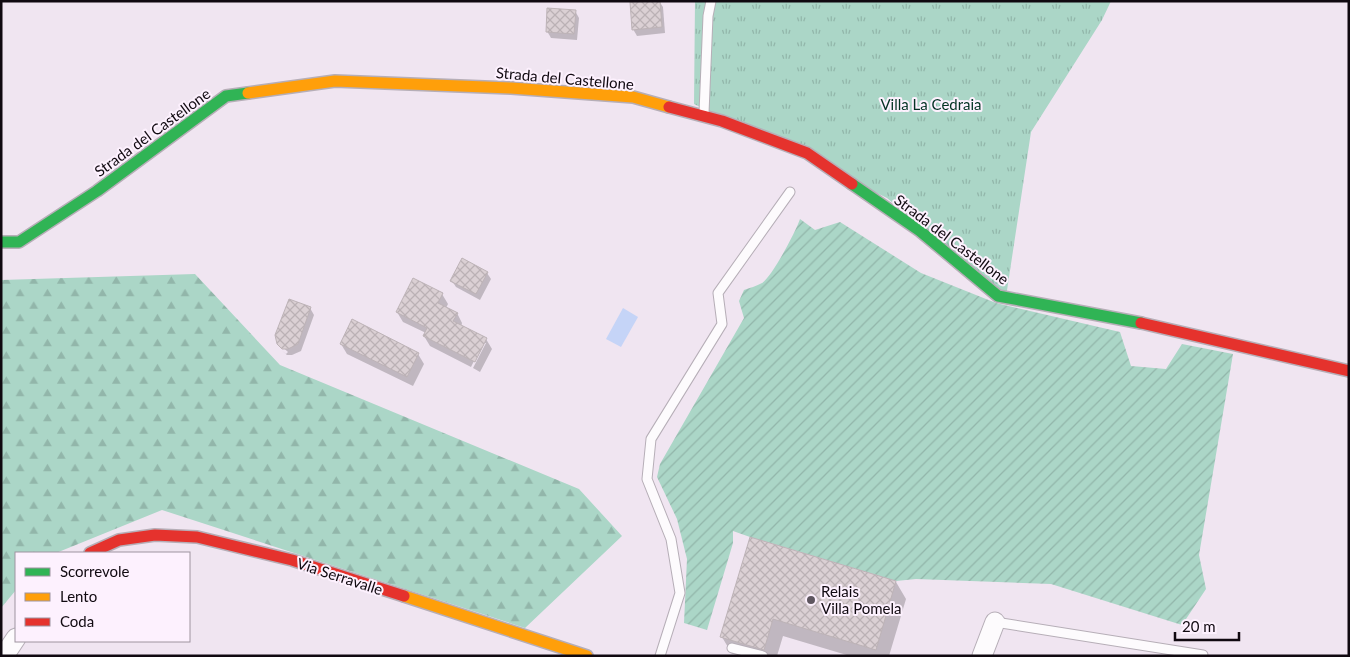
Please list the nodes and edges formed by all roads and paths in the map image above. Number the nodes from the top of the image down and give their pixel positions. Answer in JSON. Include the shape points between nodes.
{"nodes":[{"id":1,"x":711,"y":1,"type":"edge"},
{"id":2,"x":704,"y":116,"type":"junction"},
{"id":3,"x":790,"y":192,"type":"dead end"},
{"id":4,"x":1,"y":242,"type":"edge"},
{"id":5,"x":1349,"y":371,"type":"edge"},
{"id":6,"x":92,"y":552,"type":"edge"},
{"id":7,"x":995,"y":622,"type":"joint"},
{"id":8,"x":15,"y":640,"type":"edge"},
{"id":9,"x":732,"y":648,"type":"dead end"},
{"id":10,"x":1203,"y":655,"type":"edge"},
{"id":11,"x":4,"y":656,"type":"edge"},
{"id":12,"x":587,"y":656,"type":"edge"},
{"id":13,"x":660,"y":656,"type":"edge"},
{"id":14,"x":763,"y":656,"type":"edge"},
{"id":15,"x":982,"y":656,"type":"edge"}],
"edges":[{"from":1,"to":2,"type":"lane"},
{"from":2,"to":4,"type":"street","name":"Strada del Castellone","via":[[633,97],[511,88],[335,81],[226,96],[97,191],[27,237],[19,242]]},
{"from":2,"to":5,"type":"street","name":"Strada del Castellone","via":[[807,153],[920,231],[998,296]]},
{"from":3,"to":13,"type":"lane","via":[[718,294],[722,324],[651,439],[647,479],[671,539],[680,592]]},
{"from":6,"to":12,"type":"street","name":"Via Serravalle","via":[[119,540],[155,535],[196,538],[292,560]]},
{"from":7,"to":10,"type":"lane"},
{"from":7,"to":15,"type":"street"},
{"from":8,"to":11,"type":"street"},
{"from":9,"to":14,"type":"lane"}]}
